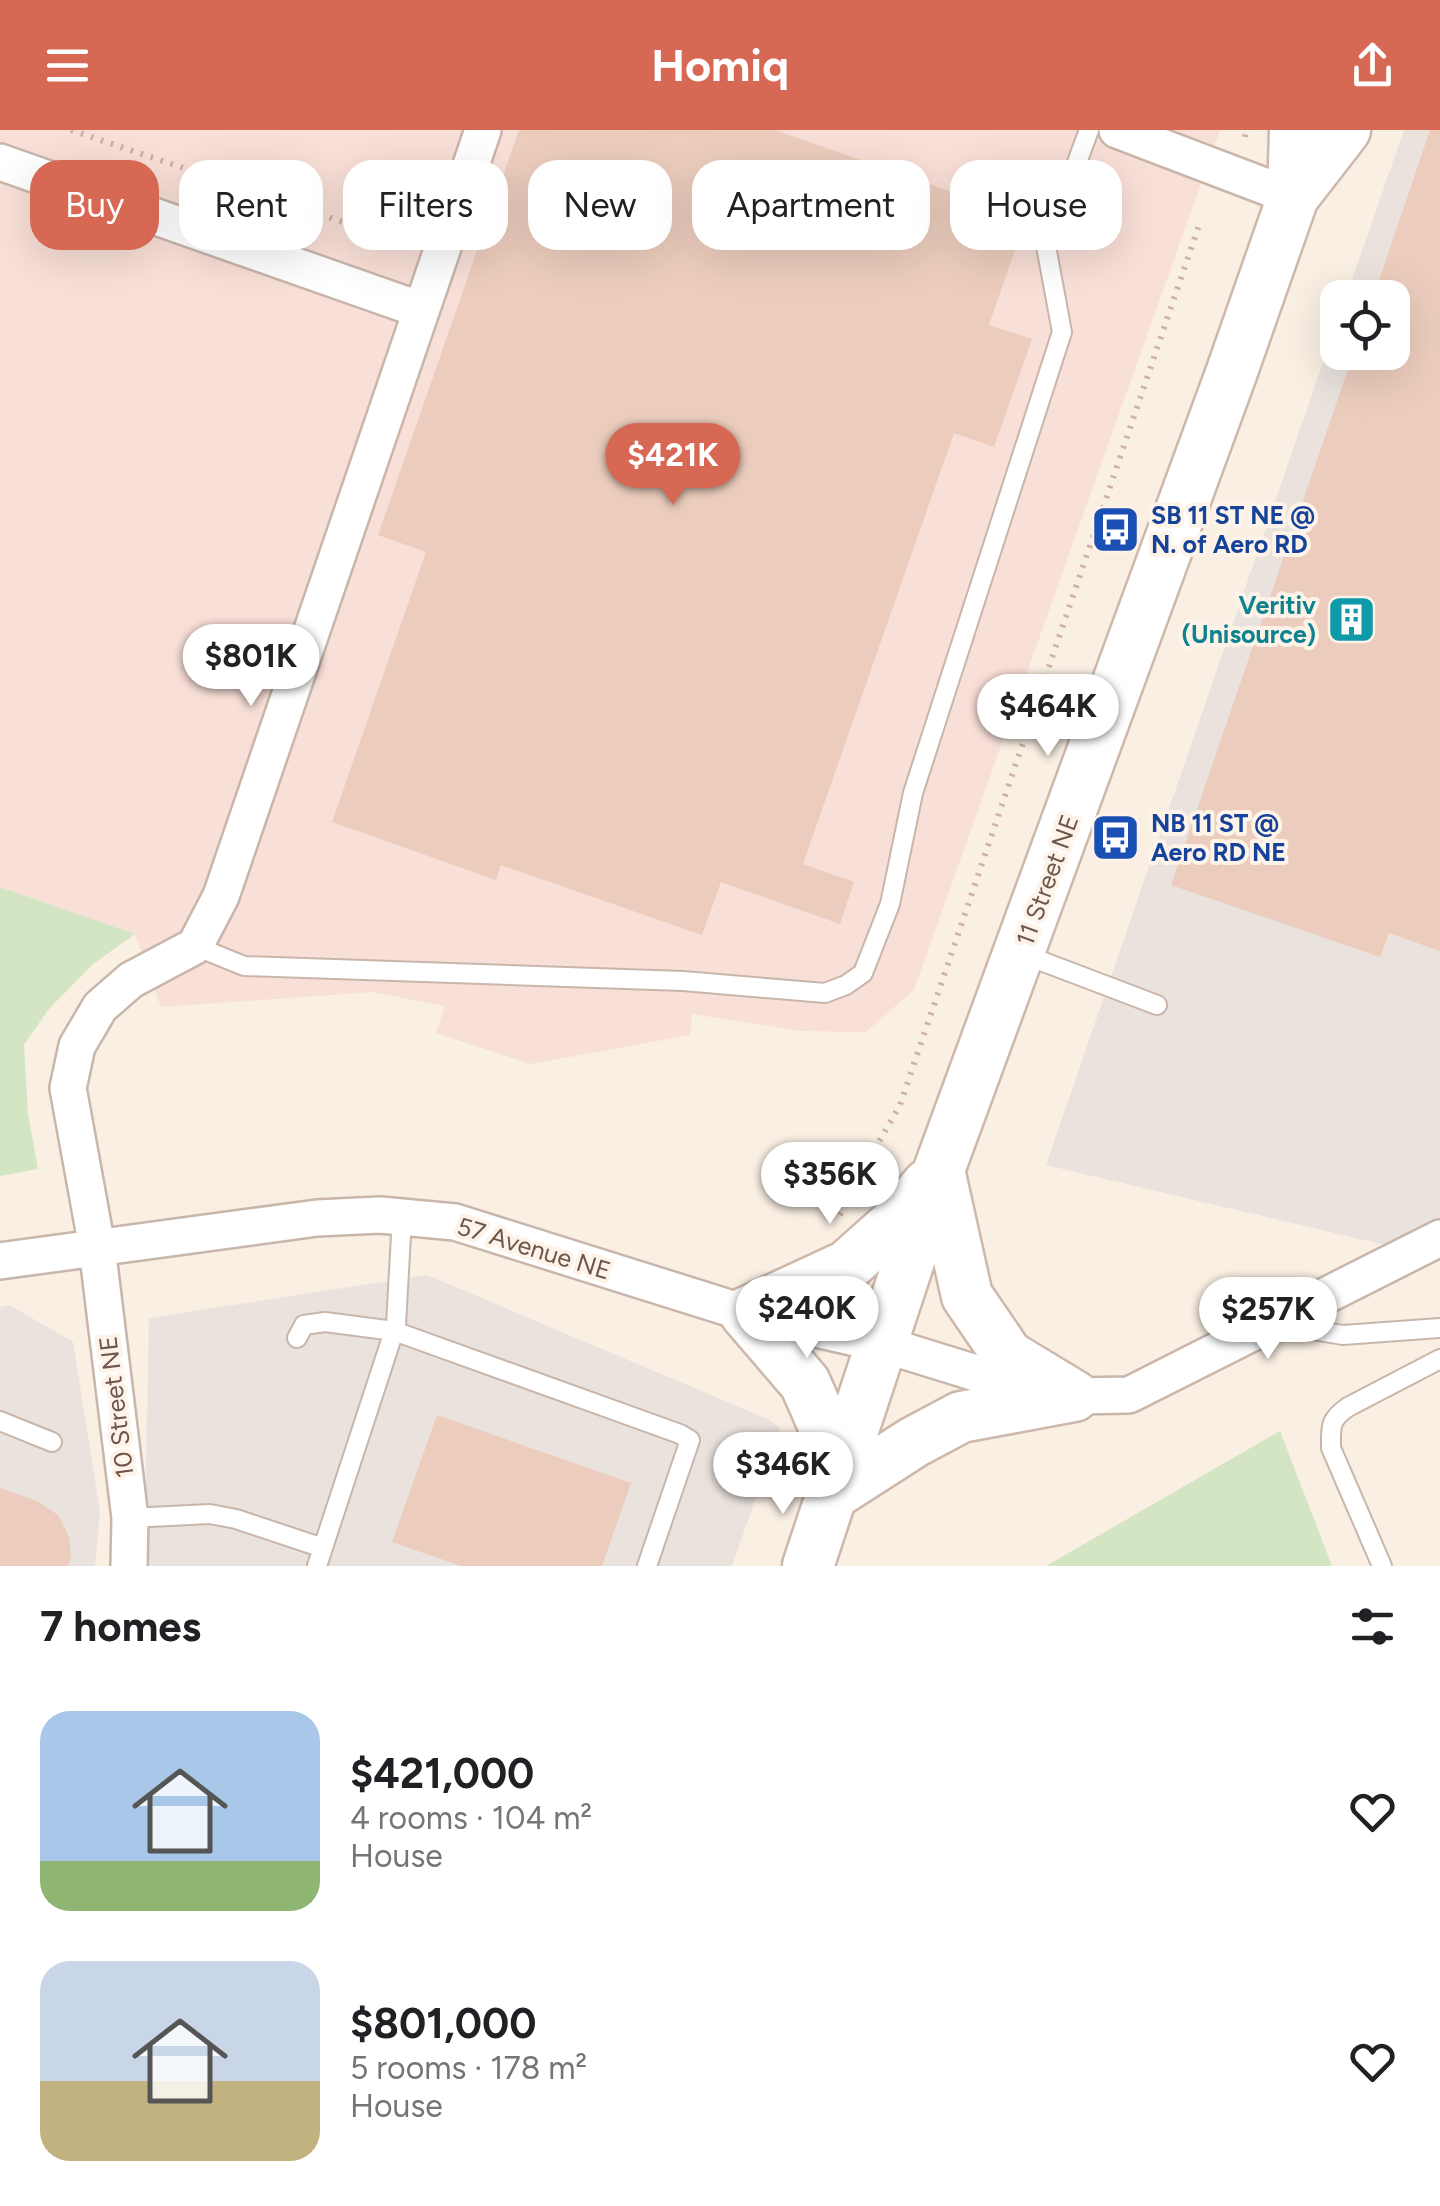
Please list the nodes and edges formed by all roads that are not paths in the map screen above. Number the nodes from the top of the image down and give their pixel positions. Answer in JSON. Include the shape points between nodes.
{"nodes":[{"id":1,"x":483,"y":130,"type":"edge"},
{"id":2,"x":1088,"y":130,"type":"edge"},
{"id":3,"x":1295,"y":130,"type":"edge"},
{"id":4,"x":1345,"y":130,"type":"edge"},
{"id":5,"x":1143,"y":133,"type":"edge"},
{"id":6,"x":0,"y":162,"type":"edge"},
{"id":7,"x":1293,"y":197,"type":"junction"},
{"id":8,"x":422,"y":310,"type":"junction"},
{"id":9,"x":194,"y":946,"type":"junction"},
{"id":10,"x":1020,"y":953,"type":"junction"},
{"id":11,"x":1157,"y":1005,"type":"dead end"},
{"id":12,"x":939,"y":1170,"type":"junction"},
{"id":13,"x":402,"y":1217,"type":"junction"},
{"id":14,"x":1440,"y":1238,"type":"edge"},
{"id":15,"x":97,"y":1248,"type":"junction"},
{"id":16,"x":0,"y":1261,"type":"edge"},
{"id":17,"x":745,"y":1313,"type":"junction"},
{"id":18,"x":1272,"y":1324,"type":"junction"},
{"id":19,"x":1440,"y":1328,"type":"edge"},
{"id":20,"x":394,"y":1331,"type":"junction"},
{"id":21,"x":296,"y":1338,"type":"dead end"},
{"id":22,"x":882,"y":1344,"type":"junction"},
{"id":23,"x":1440,"y":1359,"type":"edge"},
{"id":24,"x":1074,"y":1396,"type":"junction"},
{"id":25,"x":0,"y":1421,"type":"edge"},
{"id":26,"x":52,"y":1442,"type":"dead end"},
{"id":27,"x":833,"y":1494,"type":"junction"},
{"id":28,"x":130,"y":1518,"type":"junction"},
{"id":29,"x":320,"y":1557,"type":"edge"},
{"id":30,"x":128,"y":1566,"type":"edge"},
{"id":31,"x":647,"y":1566,"type":"edge"},
{"id":32,"x":808,"y":1566,"type":"edge"},
{"id":33,"x":1382,"y":1566,"type":"edge"}],
"edges":[{"from":1,"to":8,"type":"street"},
{"from":2,"to":9,"type":"lane","via":[[1046,246],[1062,332],[913,794],[890,904],[863,973],[825,993],[683,980],[244,966]]},
{"from":3,"to":7,"type":"street","name":"11 Street NE"},
{"from":4,"to":7,"type":"street","name":"11 Street NE"},
{"from":5,"to":7,"type":"street"},
{"from":6,"to":8,"type":"street"},
{"from":7,"to":10,"type":"street","name":"11 Street NE"},
{"from":8,"to":9,"type":"street","via":[[221,896]]},
{"from":9,"to":15,"type":"street","name":"10 Street NE","via":[[131,980],[100,1007],[77,1046],[68,1088]]},
{"from":10,"to":11,"type":"lane"},
{"from":10,"to":12,"type":"street","name":"11 Street NE"},
{"from":12,"to":17,"type":"street","via":[[847,1266]]},
{"from":12,"to":22,"type":"street","name":"11 Street NE"},
{"from":12,"to":24,"type":"street","via":[[967,1296],[1008,1356]]},
{"from":13,"to":15,"type":"street","name":"57 Avenue NE","via":[[317,1218]]},
{"from":13,"to":17,"type":"street","name":"57 Avenue NE","via":[[455,1222]]},
{"from":13,"to":20,"type":"lane"},
{"from":14,"to":18,"type":"street","name":"57 Avenue NE"},
{"from":15,"to":16,"type":"street","name":"57 Avenue NE"},
{"from":15,"to":28,"type":"street","name":"10 Street NE"},
{"from":17,"to":22,"type":"street","name":"57 Avenue NE"},
{"from":17,"to":27,"type":"street","via":[[805,1383],[823,1424]]},
{"from":18,"to":19,"type":"lane","via":[[1344,1335]]},
{"from":18,"to":24,"type":"street","name":"57 Avenue NE","via":[[1130,1396]]},
{"from":20,"to":21,"type":"lane","via":[[325,1322],[304,1325]]},
{"from":20,"to":29,"type":"lane"},
{"from":20,"to":31,"type":"lane","via":[[690,1440]]},
{"from":22,"to":24,"type":"street","name":"57 Avenue NE"},
{"from":22,"to":27,"type":"street","name":"11 Street NE"},
{"from":23,"to":33,"type":"lane","via":[[1334,1416],[1330,1428],[1331,1448]]},
{"from":24,"to":27,"type":"street","via":[[961,1417]]},
{"from":25,"to":26,"type":"lane"},
{"from":27,"to":32,"type":"street","name":"11 Street NE"},
{"from":28,"to":29,"type":"lane","via":[[236,1519]]},
{"from":28,"to":30,"type":"street","name":"10 Street NE"}]}
